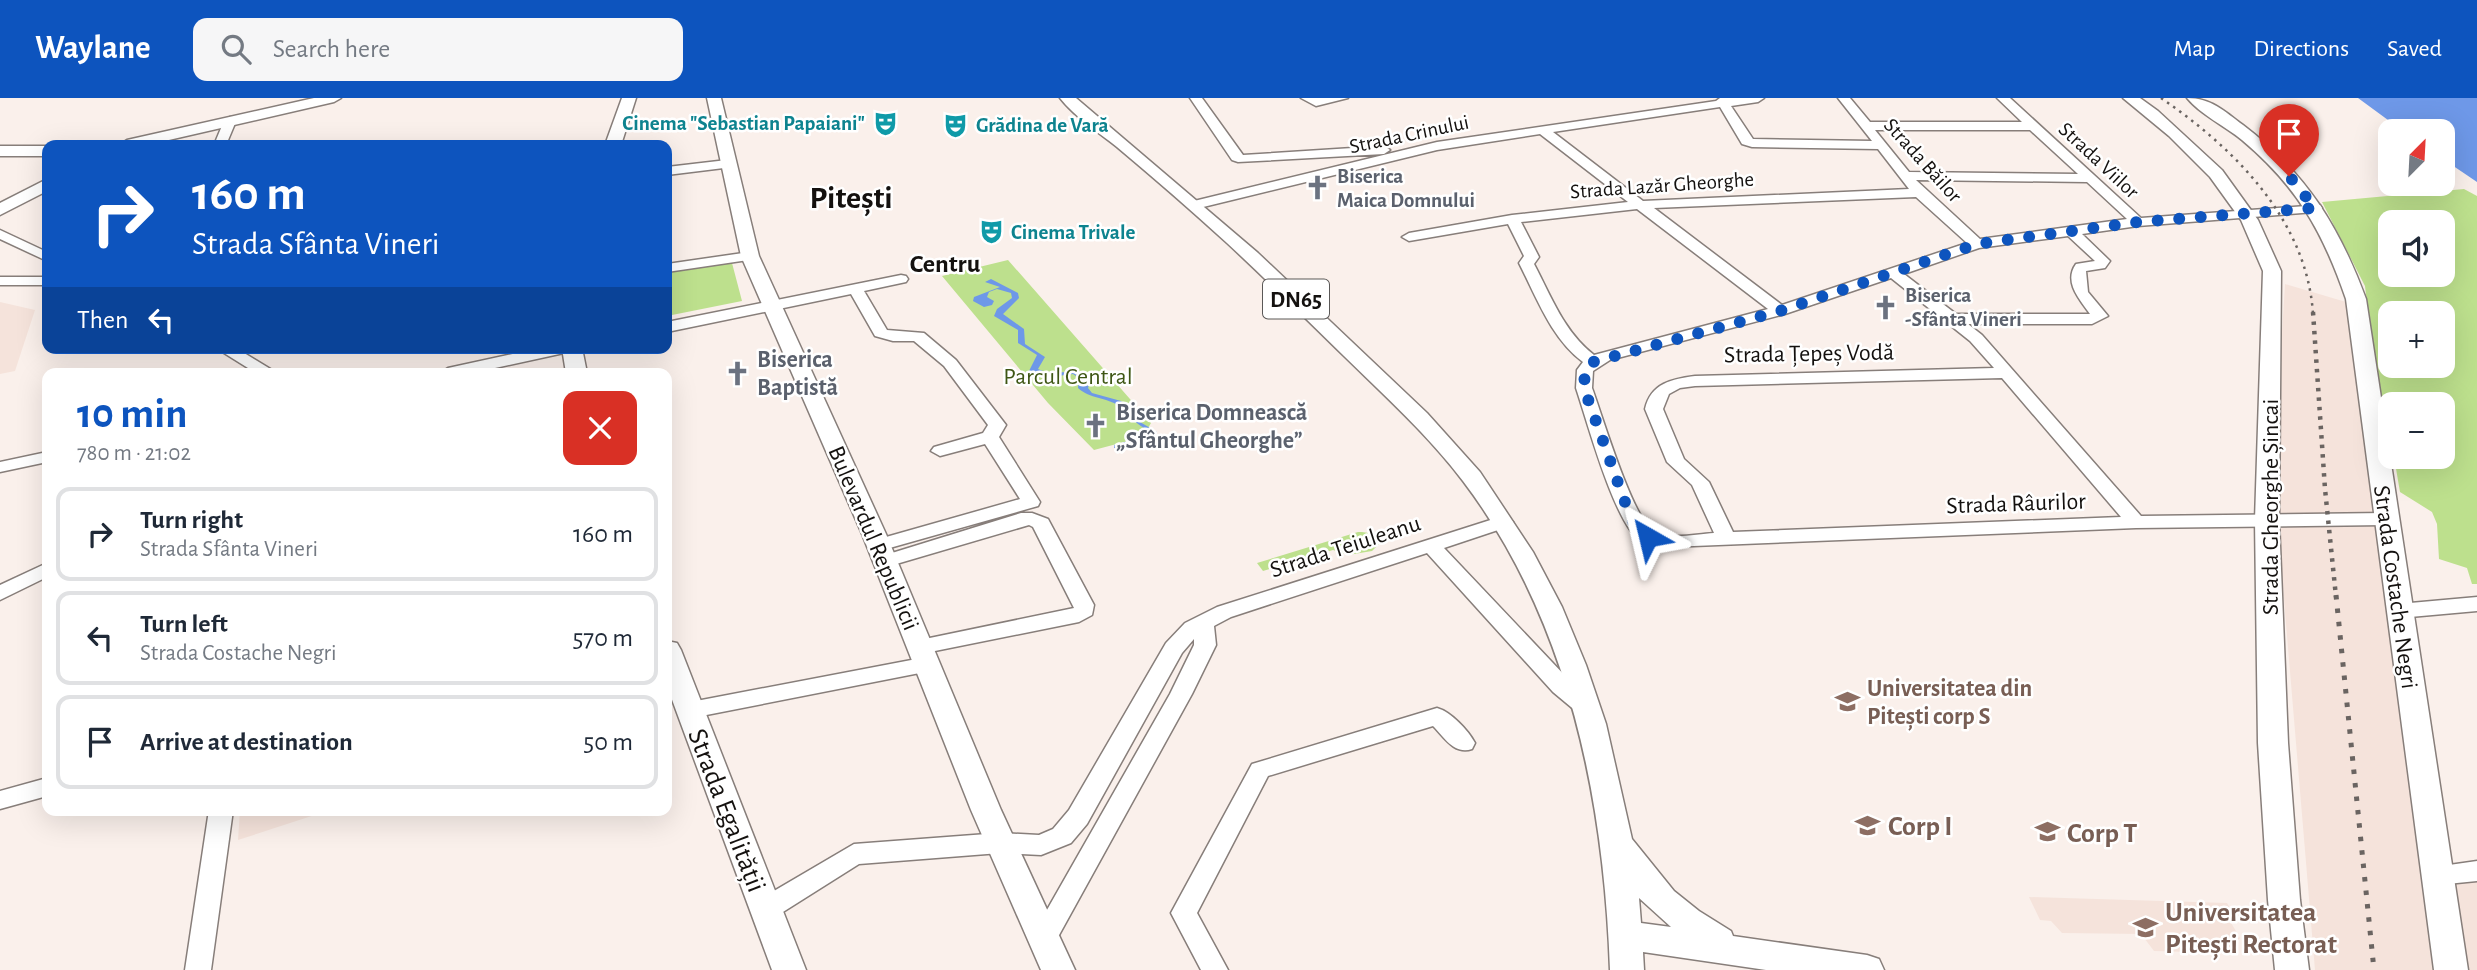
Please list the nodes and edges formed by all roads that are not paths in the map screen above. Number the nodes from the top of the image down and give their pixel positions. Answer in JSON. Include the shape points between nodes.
{"nodes":[{"id":1,"x":334,"y":98,"type":"edge"},
{"id":2,"x":629,"y":98,"type":"edge"},
{"id":3,"x":714,"y":98,"type":"edge"},
{"id":4,"x":1067,"y":98,"type":"edge"},
{"id":5,"x":1196,"y":98,"type":"edge"},
{"id":6,"x":1307,"y":98,"type":"edge"},
{"id":7,"x":1342,"y":98,"type":"edge"},
{"id":8,"x":1758,"y":98,"type":"edge"},
{"id":9,"x":1844,"y":98,"type":"edge"},
{"id":10,"x":2003,"y":98,"type":"edge"},
{"id":11,"x":2130,"y":98,"type":"edge"},
{"id":12,"x":2195,"y":98,"type":"edge"},
{"id":13,"x":316,"y":99,"type":"edge"},
{"id":14,"x":1722,"y":102,"type":"junction"},
{"id":15,"x":230,"y":121,"type":"junction"},
{"id":16,"x":1864,"y":126,"type":"junction"},
{"id":17,"x":2034,"y":126,"type":"junction"},
{"id":18,"x":1543,"y":131,"type":"junction"},
{"id":19,"x":148,"y":140,"type":"edge"},
{"id":20,"x":222,"y":140,"type":"edge"},
{"id":21,"x":615,"y":140,"type":"edge"},
{"id":22,"x":1880,"y":145,"type":"junction"},
{"id":23,"x":1437,"y":146,"type":"junction"},
{"id":24,"x":0,"y":150,"type":"edge"},
{"id":25,"x":42,"y":151,"type":"edge"},
{"id":26,"x":727,"y":164,"type":"junction"},
{"id":27,"x":672,"y":170,"type":"edge"},
{"id":28,"x":1905,"y":176,"type":"junction"},
{"id":29,"x":2089,"y":178,"type":"junction"},
{"id":30,"x":42,"y":187,"type":"edge"},
{"id":31,"x":1919,"y":193,"type":"junction"},
{"id":32,"x":1195,"y":205,"type":"junction"},
{"id":33,"x":1638,"y":205,"type":"junction"},
{"id":34,"x":2315,"y":208,"type":"junction"},
{"id":35,"x":0,"y":210,"type":"edge"},
{"id":36,"x":2244,"y":212,"type":"junction"},
{"id":37,"x":1512,"y":219,"type":"junction"},
{"id":38,"x":2138,"y":222,"type":"junction"},
{"id":39,"x":2070,"y":230,"type":"junction"},
{"id":40,"x":0,"y":234,"type":"edge"},
{"id":41,"x":1409,"y":237,"type":"dead end"},
{"id":42,"x":1977,"y":244,"type":"junction"},
{"id":43,"x":42,"y":254,"type":"edge"},
{"id":44,"x":750,"y":256,"type":"junction"},
{"id":45,"x":672,"y":267,"type":"edge"},
{"id":46,"x":1894,"y":273,"type":"junction"},
{"id":47,"x":901,"y":279,"type":"dead end"},
{"id":48,"x":0,"y":281,"type":"edge"},
{"id":49,"x":42,"y":281,"type":"edge"},
{"id":50,"x":855,"y":288,"type":"junction"},
{"id":51,"x":771,"y":305,"type":"junction"},
{"id":52,"x":1780,"y":311,"type":"junction"},
{"id":53,"x":1954,"y":319,"type":"junction"},
{"id":54,"x":672,"y":326,"type":"edge"},
{"id":55,"x":234,"y":354,"type":"edge"},
{"id":56,"x":536,"y":354,"type":"edge"},
{"id":57,"x":1593,"y":362,"type":"junction"},
{"id":58,"x":260,"y":368,"type":"edge"},
{"id":59,"x":471,"y":368,"type":"edge"},
{"id":60,"x":2005,"y":373,"type":"junction"},
{"id":61,"x":990,"y":437,"type":"junction"},
{"id":62,"x":940,"y":451,"type":"dead end"},
{"id":63,"x":42,"y":458,"type":"edge"},
{"id":64,"x":0,"y":467,"type":"edge"},
{"id":65,"x":2385,"y":519,"type":"junction"},
{"id":66,"x":2267,"y":520,"type":"junction"},
{"id":67,"x":1503,"y":522,"type":"junction"},
{"id":68,"x":2136,"y":522,"type":"junction"},
{"id":69,"x":1726,"y":539,"type":"junction"},
{"id":70,"x":1432,"y":545,"type":"junction"},
{"id":71,"x":882,"y":553,"type":"junction"},
{"id":72,"x":42,"y":572,"type":"edge"},
{"id":73,"x":0,"y":593,"type":"edge"},
{"id":74,"x":2477,"y":604,"type":"edge"},
{"id":75,"x":2399,"y":611,"type":"junction"},
{"id":76,"x":1203,"y":622,"type":"junction"},
{"id":77,"x":923,"y":656,"type":"junction"},
{"id":78,"x":672,"y":662,"type":"edge"},
{"id":79,"x":691,"y":710,"type":"junction"},
{"id":80,"x":1591,"y":711,"type":"junction"},
{"id":81,"x":1464,"y":743,"type":"dead end"},
{"id":82,"x":42,"y":788,"type":"edge"},
{"id":83,"x":0,"y":800,"type":"edge"},
{"id":84,"x":220,"y":816,"type":"edge"},
{"id":85,"x":1000,"y":843,"type":"junction"},
{"id":86,"x":1618,"y":843,"type":"junction"},
{"id":87,"x":2477,"y":872,"type":"edge"},
{"id":88,"x":2437,"y":875,"type":"junction"},
{"id":89,"x":766,"y":909,"type":"junction"},
{"id":90,"x":1626,"y":935,"type":"junction"},
{"id":91,"x":1044,"y":938,"type":"junction"},
{"id":92,"x":1731,"y":948,"type":"junction"},
{"id":93,"x":198,"y":970,"type":"edge"},
{"id":94,"x":789,"y":970,"type":"edge"},
{"id":95,"x":1058,"y":970,"type":"edge"},
{"id":96,"x":1215,"y":970,"type":"edge"},
{"id":97,"x":1626,"y":970,"type":"edge"},
{"id":98,"x":1867,"y":970,"type":"edge"},
{"id":99,"x":2292,"y":970,"type":"edge"},
{"id":100,"x":2451,"y":970,"type":"edge"}],
"edges":[{"from":1,"to":13,"type":"main road"},
{"from":2,"to":21,"type":"main road"},
{"from":3,"to":26,"type":"main road","name":"Bulevardul Republicii"},
{"from":4,"to":32,"type":"main road","number":"DN65"},
{"from":5,"to":23,"type":"street","via":[[1236,156],[1243,159]]},
{"from":6,"to":7,"type":"street","via":[[1316,102]]},
{"from":8,"to":14,"type":"street","name":"Strada Crinului"},
{"from":9,"to":16,"type":"street","name":"Strada Băilor"},
{"from":10,"to":17,"type":"street","name":"Strada Viilor"},
{"from":11,"to":36,"type":"main road","name":"Strada Gheorghe Șincai","via":[[2187,144]]},
{"from":12,"to":34,"type":"main road","name":"Strada Costache Negri","via":[[2270,157]]},
{"from":13,"to":15,"type":"main road"},
{"from":14,"to":18,"type":"street","name":"Strada Crinului"},
{"from":14,"to":22,"type":"street","via":[[1746,141],[1752,143]]},
{"from":15,"to":19,"type":"main road"},
{"from":15,"to":20,"type":"street"},
{"from":16,"to":17,"type":"street"},
{"from":16,"to":22,"type":"street","name":"Strada Băilor"},
{"from":17,"to":29,"type":"street","name":"Strada Viilor"},
{"from":18,"to":23,"type":"street","name":"Strada Crinului"},
{"from":18,"to":33,"type":"street"},
{"from":22,"to":28,"type":"street","name":"Strada Băilor"},
{"from":23,"to":32,"type":"street","name":"Strada Crinului"},
{"from":24,"to":25,"type":"main road"},
{"from":26,"to":27,"type":"street"},
{"from":26,"to":44,"type":"main road","name":"Bulevardul Republicii"},
{"from":28,"to":29,"type":"street"},
{"from":28,"to":31,"type":"street","name":"Strada Băilor"},
{"from":29,"to":38,"type":"street","name":"Strada Viilor"},
{"from":30,"to":35,"type":"main road"},
{"from":31,"to":33,"type":"street","name":"Strada Lazăr Gheorghe"},
{"from":31,"to":42,"type":"street","name":"Strada Băilor"},
{"from":32,"to":67,"type":"main road","number":"DN65","via":[[1420,419]]},
{"from":33,"to":37,"type":"street","name":"Strada Lazăr Gheorghe"},
{"from":33,"to":52,"type":"street"},
{"from":34,"to":36,"type":"street"},
{"from":34,"to":65,"type":"main road","name":"Strada Costache Negri","via":[[2344,268],[2359,313]]},
{"from":36,"to":38,"type":"street"},
{"from":36,"to":66,"type":"main road","name":"Strada Gheorghe Șincai","via":[[2268,257],[2274,282]]},
{"from":37,"to":41,"type":"street","name":"Strada Lazăr Gheorghe"},
{"from":37,"to":57,"type":"street","via":[[1532,257],[1526,264],[1552,315],[1582,355]]},
{"from":38,"to":39,"type":"street"},
{"from":39,"to":42,"type":"street"},
{"from":39,"to":53,"type":"street","via":[[2103,261],[2080,270],[2081,293],[2100,316]]},
{"from":40,"to":43,"type":"street"},
{"from":42,"to":46,"type":"street"},
{"from":44,"to":45,"type":"street"},
{"from":44,"to":51,"type":"main road","name":"Bulevardul Republicii"},
{"from":46,"to":52,"type":"street"},
{"from":46,"to":53,"type":"street"},
{"from":47,"to":50,"type":"street"},
{"from":48,"to":49,"type":"street"},
{"from":50,"to":51,"type":"street"},
{"from":50,"to":61,"type":"street","via":[[881,333],[918,336],[950,363],[997,425]]},
{"from":51,"to":54,"type":"street"},
{"from":51,"to":71,"type":"main road","name":"Bulevardul Republicii"},
{"from":52,"to":57,"type":"street"},
{"from":53,"to":60,"type":"street"},
{"from":55,"to":58,"type":"street"},
{"from":56,"to":59,"type":"street"},
{"from":57,"to":69,"type":"street","name":"Strada Râurilor","via":[[1585,370],[1584,388],[1637,528],[1648,537],[1669,541]]},
{"from":60,"to":68,"type":"street"},
{"from":60,"to":69,"type":"street","name":"Strada Țepeș Vodă","via":[[1712,380],[1664,389],[1654,409],[1676,462],[1700,482]]},
{"from":61,"to":62,"type":"street"},
{"from":61,"to":71,"type":"street","via":[[1029,504]]},
{"from":63,"to":64,"type":"street"},
{"from":65,"to":66,"type":"street","name":"Strada Râurilor"},
{"from":65,"to":75,"type":"main road","name":"Strada Costache Negri"},
{"from":66,"to":68,"type":"street","name":"Strada Râurilor"},
{"from":66,"to":99,"type":"main road","name":"Strada Gheorghe Șincai","via":[[2273,743]]},
{"from":67,"to":70,"type":"street","name":"Strada Teiuleanu"},
{"from":67,"to":80,"type":"main road","number":"DN65","via":[[1545,596]]},
{"from":68,"to":69,"type":"street","name":"Strada Râurilor"},
{"from":70,"to":76,"type":"street","name":"Strada Teiuleanu"},
{"from":70,"to":80,"type":"street","via":[[1561,686]]},
{"from":71,"to":77,"type":"main road","name":"Bulevardul Republicii"},
{"from":71,"to":77,"type":"street","via":[[1032,519],[1041,523],[1084,605],[1079,615]]},
{"from":72,"to":73,"type":"street"},
{"from":74,"to":75,"type":"street"},
{"from":75,"to":88,"type":"main road","name":"Strada Costache Negri"},
{"from":76,"to":85,"type":"street","name":"Strada Teiuleanu","via":[[1174,648],[1072,826],[1041,845]]},
{"from":76,"to":91,"type":"street","via":[[1205,645],[1181,694]]},
{"from":77,"to":79,"type":"street"},
{"from":77,"to":85,"type":"main road","name":"Bulevardul Republicii"},
{"from":78,"to":79,"type":"main road","name":"Strada Egalității"},
{"from":79,"to":89,"type":"main road","name":"Strada Egalității"},
{"from":80,"to":86,"type":"main road","number":"DN65"},
{"from":81,"to":96,"type":"street","via":[[1437,716],[1260,769],[1184,913]]},
{"from":82,"to":83,"type":"street"},
{"from":84,"to":93,"type":"street"},
{"from":85,"to":89,"type":"street","name":"Strada Teiuleanu","via":[[854,855]]},
{"from":85,"to":91,"type":"main road","name":"Bulevardul Republicii"},
{"from":86,"to":90,"type":"main road"},
{"from":86,"to":92,"type":"main road","via":[[1665,906]]},
{"from":87,"to":88,"type":"street"},
{"from":88,"to":100,"type":"main road","name":"Strada Costache Negri"},
{"from":89,"to":94,"type":"main road","name":"Strada Egalității"},
{"from":90,"to":92,"type":"main road"},
{"from":90,"to":97,"type":"main road"},
{"from":91,"to":95,"type":"main road","name":"Bulevardul Republicii"},
{"from":92,"to":98,"type":"main road"}]}
